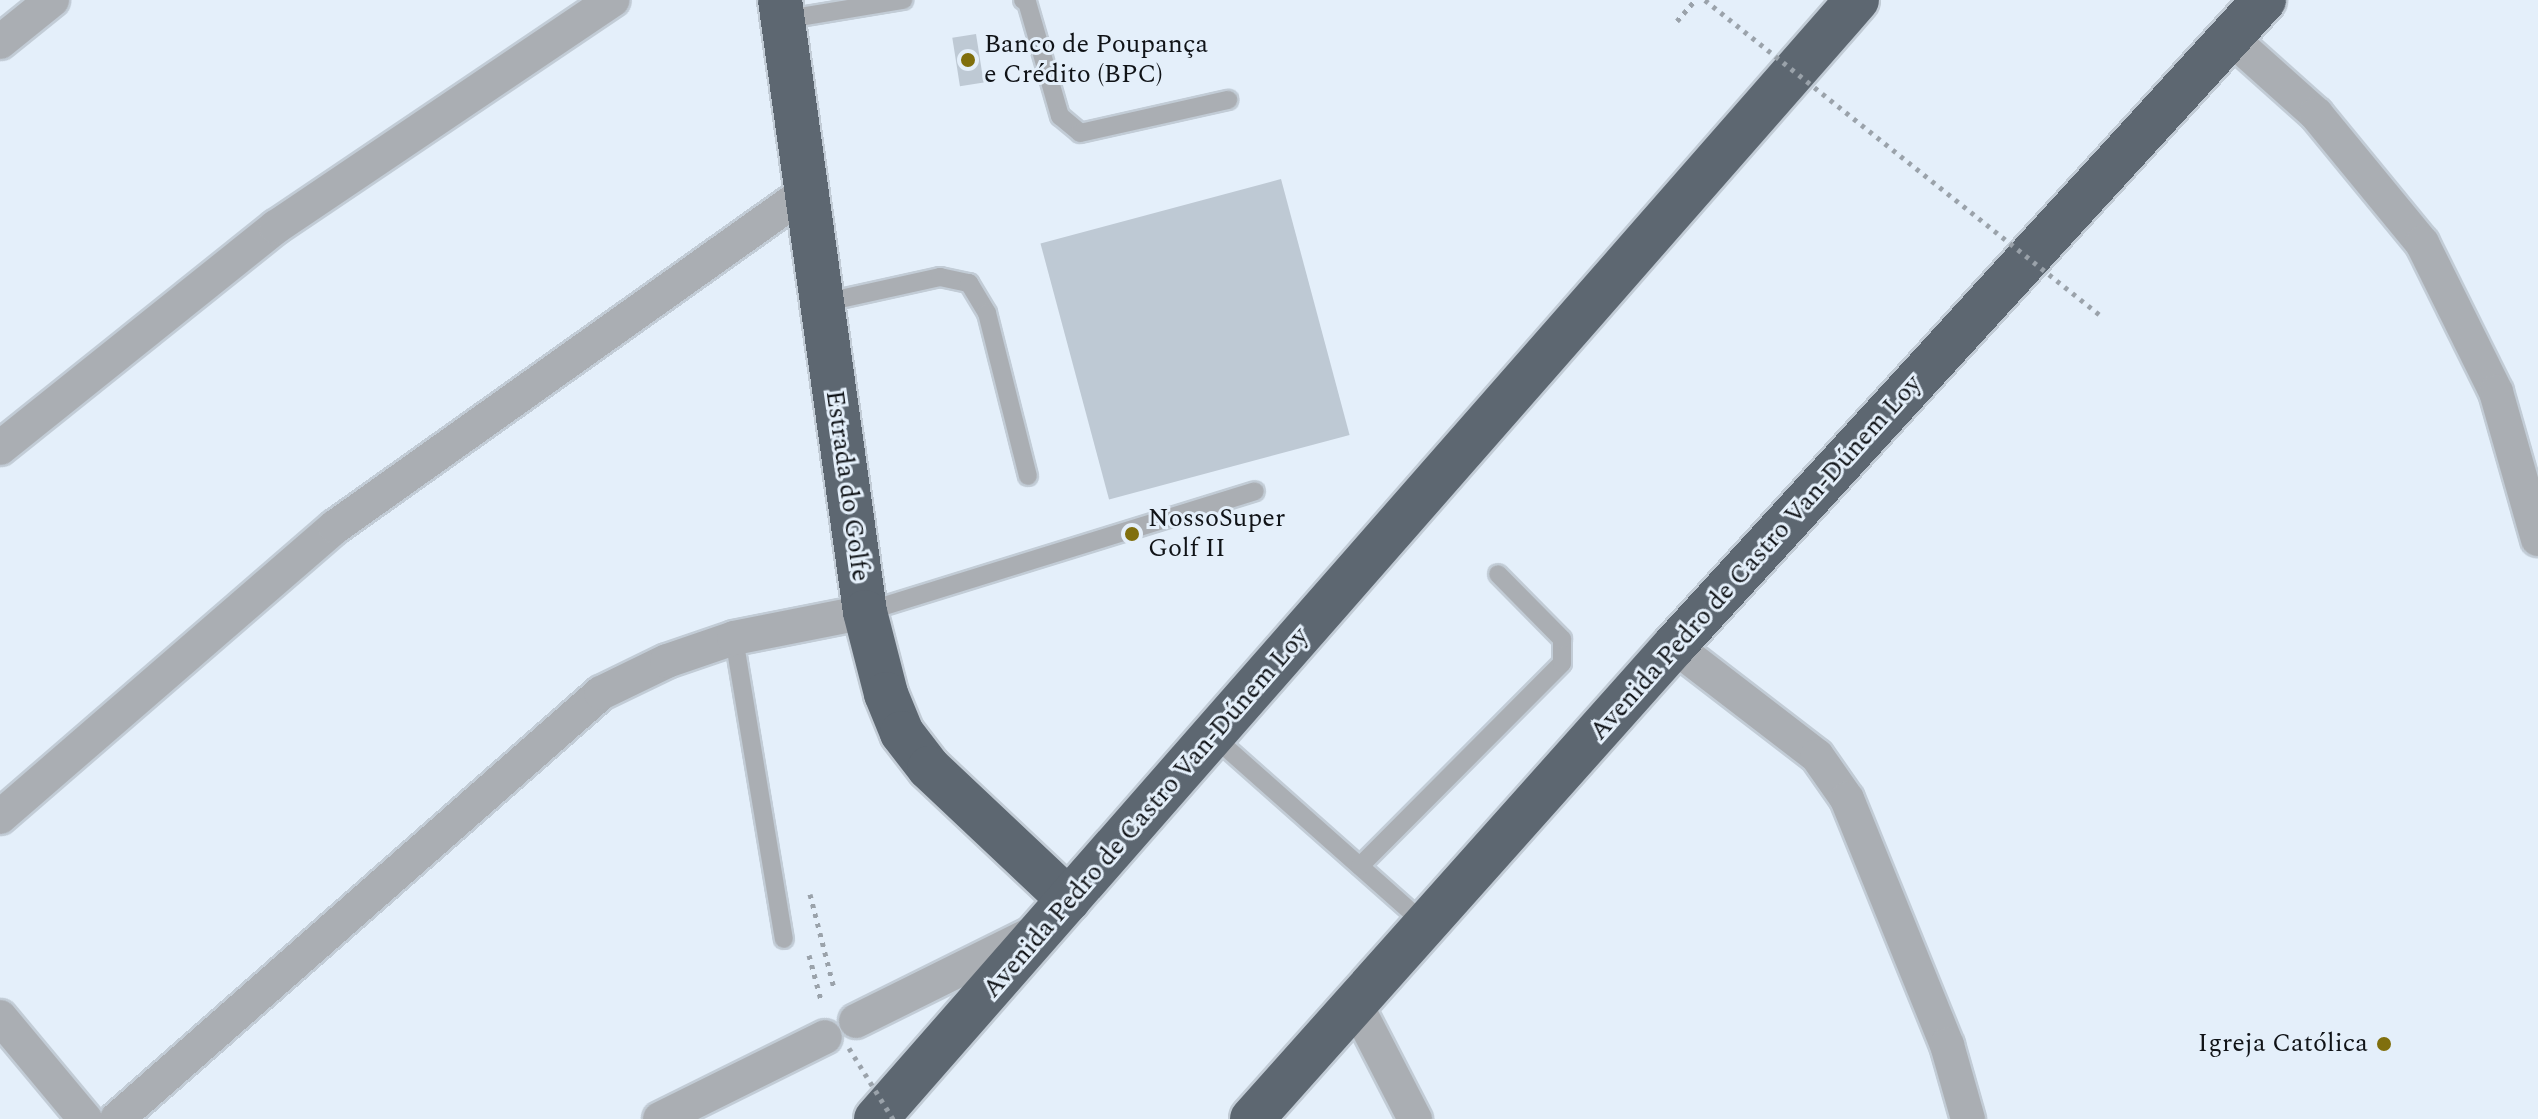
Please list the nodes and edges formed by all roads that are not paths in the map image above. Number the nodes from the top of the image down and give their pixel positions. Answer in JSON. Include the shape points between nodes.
{"nodes":[{"id":1,"x":52,"y":0,"type":"edge"},
{"id":2,"x":613,"y":0,"type":"edge"},
{"id":3,"x":903,"y":0,"type":"edge"},
{"id":4,"x":1023,"y":0,"type":"edge"},
{"id":5,"x":1857,"y":0,"type":"edge"},
{"id":6,"x":2264,"y":0,"type":"edge"},
{"id":7,"x":781,"y":10,"type":"edge"},
{"id":8,"x":2232,"y":39,"type":"junction"},
{"id":9,"x":0,"y":42,"type":"edge"},
{"id":10,"x":1228,"y":100,"type":"dead end"},
{"id":11,"x":806,"y":192,"type":"junction"},
{"id":12,"x":822,"y":303,"type":"junction"},
{"id":13,"x":0,"y":448,"type":"edge"},
{"id":14,"x":1028,"y":476,"type":"dead end"},
{"id":15,"x":1255,"y":491,"type":"dead end"},
{"id":16,"x":2538,"y":539,"type":"edge"},
{"id":17,"x":1498,"y":574,"type":"dead end"},
{"id":18,"x":865,"y":612,"type":"junction"},
{"id":19,"x":734,"y":638,"type":"junction"},
{"id":20,"x":1674,"y":646,"type":"junction"},
{"id":21,"x":1213,"y":736,"type":"junction"},
{"id":22,"x":0,"y":817,"type":"edge"},
{"id":23,"x":1360,"y":866,"type":"junction"},
{"id":24,"x":1058,"y":913,"type":"junction"},
{"id":25,"x":1425,"y":924,"type":"junction"},
{"id":26,"x":784,"y":939,"type":"dead end"},
{"id":27,"x":1355,"y":1003,"type":"junction"},
{"id":28,"x":0,"y":1017,"type":"edge"},
{"id":29,"x":85,"y":1119,"type":"edge"},
{"id":30,"x":117,"y":1119,"type":"edge"},
{"id":31,"x":660,"y":1119,"type":"edge"},
{"id":32,"x":876,"y":1119,"type":"edge"},
{"id":33,"x":1252,"y":1119,"type":"edge"},
{"id":34,"x":1415,"y":1119,"type":"edge"},
{"id":35,"x":1968,"y":1119,"type":"edge"}],
"edges":[{"from":1,"to":9,"type":"street"},
{"from":2,"to":13,"type":"street","via":[[276,227]]},
{"from":3,"to":7,"type":"lane"},
{"from":4,"to":10,"type":"lane","via":[[1060,116],[1080,133]]},
{"from":5,"to":21,"type":"highway","name":"Avenida Pedro de Castro Van-Dúnem Loy"},
{"from":6,"to":8,"type":"highway","name":"Avenida Pedro de Castro Van-Dúnem Loy"},
{"from":7,"to":11,"type":"highway","name":"Estrada do Golfe"},
{"from":8,"to":16,"type":"street","via":[[2316,114],[2422,243],[2496,392]]},
{"from":8,"to":20,"type":"highway","name":"Avenida Pedro de Castro Van-Dúnem Loy"},
{"from":11,"to":12,"type":"highway","name":"Estrada do Golfe"},
{"from":11,"to":22,"type":"street","via":[[335,527]]},
{"from":12,"to":14,"type":"lane","via":[[940,277],[969,283],[987,313]]},
{"from":12,"to":18,"type":"highway","name":"Estrada do Golfe"},
{"from":15,"to":18,"type":"lane"},
{"from":17,"to":23,"type":"lane","via":[[1562,639],[1562,663]]},
{"from":18,"to":19,"type":"street"},
{"from":18,"to":24,"type":"highway","name":"Estrada do Golfe","via":[[902,733]]},
{"from":19,"to":26,"type":"lane"},
{"from":19,"to":30,"type":"street","via":[[667,661],[601,693]]},
{"from":20,"to":25,"type":"highway","name":"Avenida Pedro de Castro Van-Dúnem Loy"},
{"from":20,"to":35,"type":"street","via":[[1817,756],[1847,799],[1947,1045]]},
{"from":21,"to":23,"type":"lane"},
{"from":21,"to":24,"type":"highway","name":"Avenida Pedro de Castro Van-Dúnem Loy"},
{"from":23,"to":25,"type":"lane"},
{"from":24,"to":31,"type":"street"},
{"from":24,"to":32,"type":"highway","name":"Avenida Pedro de Castro Van-Dúnem Loy"},
{"from":25,"to":27,"type":"highway","name":"Avenida Pedro de Castro Van-Dúnem Loy"},
{"from":27,"to":33,"type":"highway","name":"Avenida Pedro de Castro Van-Dúnem Loy"},
{"from":27,"to":34,"type":"street"},
{"from":28,"to":29,"type":"street"}]}
